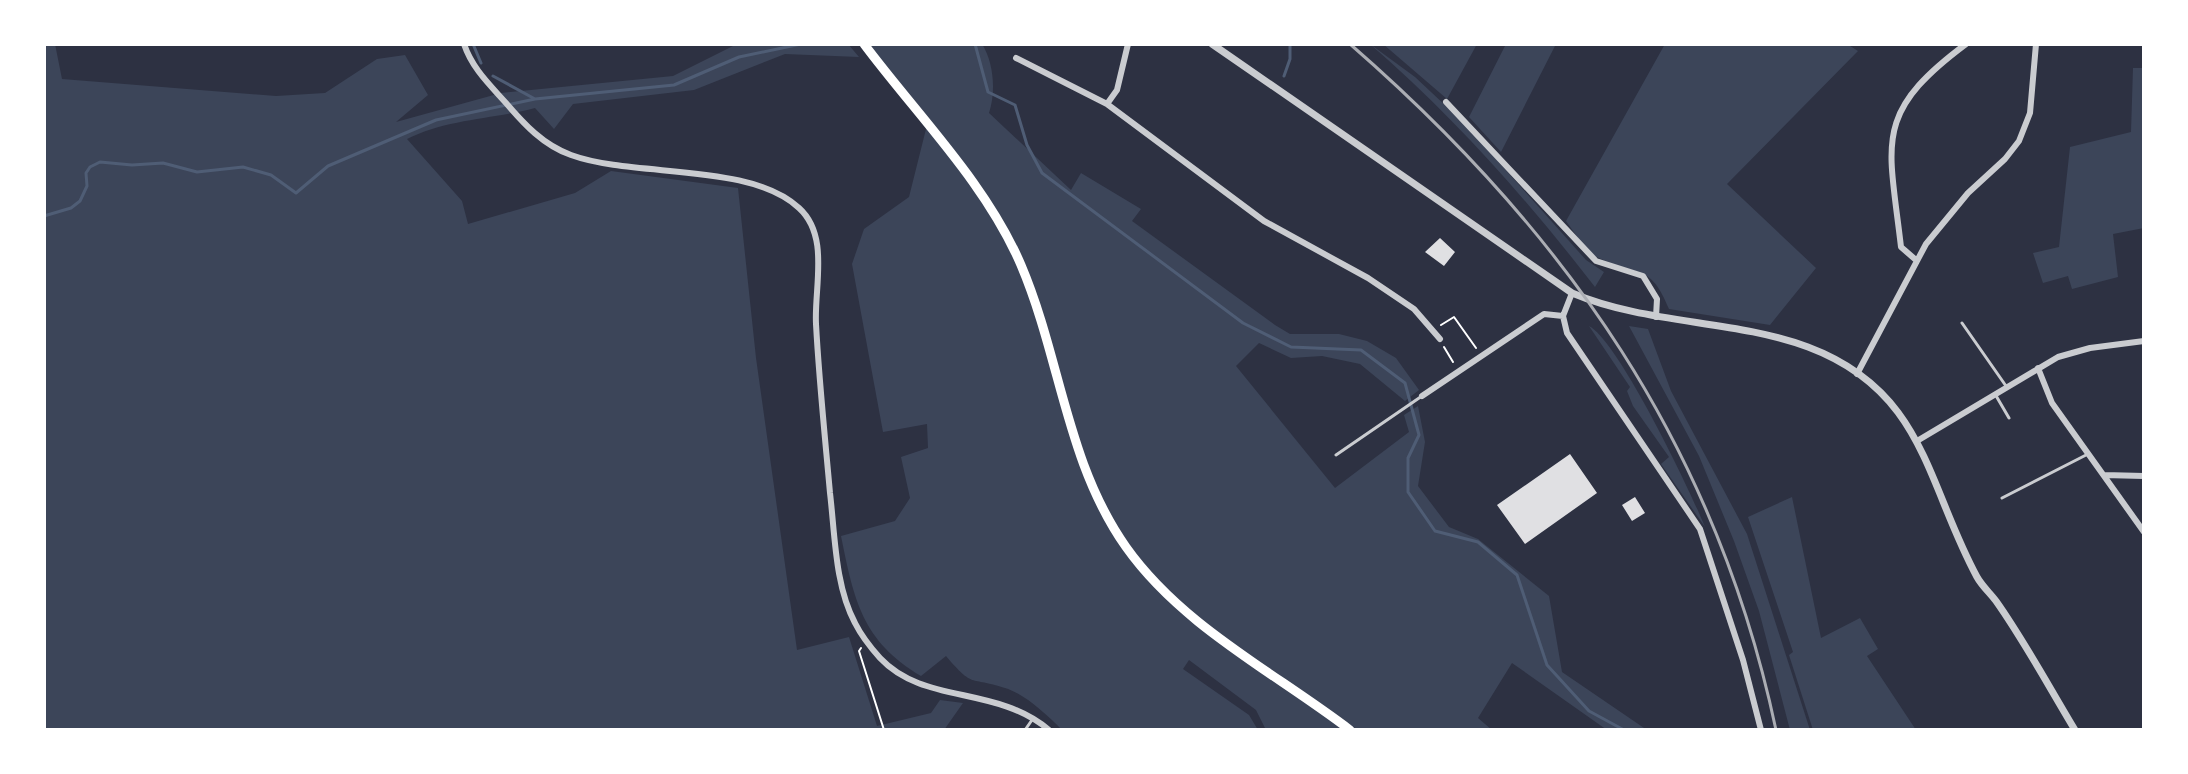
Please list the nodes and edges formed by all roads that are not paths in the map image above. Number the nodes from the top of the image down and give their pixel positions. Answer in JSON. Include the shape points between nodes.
{"nodes":[{"id":1,"x":464,"y":44,"type":"edge"},
{"id":2,"x":864,"y":44,"type":"edge"},
{"id":3,"x":1128,"y":44,"type":"edge"},
{"id":4,"x":1212,"y":44,"type":"edge"},
{"id":5,"x":1966,"y":44,"type":"edge"},
{"id":6,"x":2036,"y":44,"type":"edge"},
{"id":7,"x":1016,"y":58,"type":"dead end"},
{"id":8,"x":1446,"y":102,"type":"dead end"},
{"id":9,"x":1107,"y":104,"type":"junction"},
{"id":10,"x":1916,"y":260,"type":"junction"},
{"id":11,"x":1572,"y":293,"type":"junction"},
{"id":12,"x":1563,"y":316,"type":"junction"},
{"id":13,"x":1656,"y":317,"type":"junction"},
{"id":14,"x":1962,"y":323,"type":"dead end"},
{"id":15,"x":1440,"y":339,"type":"road end"},
{"id":16,"x":2144,"y":341,"type":"edge"},
{"id":17,"x":2038,"y":368,"type":"junction"},
{"id":18,"x":1857,"y":374,"type":"junction"},
{"id":19,"x":2006,"y":386,"type":"junction"},
{"id":20,"x":1995,"y":394,"type":"junction"},
{"id":21,"x":1422,"y":396,"type":"joint"},
{"id":22,"x":2009,"y":418,"type":"dead end"},
{"id":23,"x":1917,"y":441,"type":"junction"},
{"id":24,"x":2088,"y":454,"type":"junction"},
{"id":25,"x":1336,"y":455,"type":"dead end"},
{"id":26,"x":2103,"y":475,"type":"junction"},
{"id":27,"x":2144,"y":476,"type":"edge"},
{"id":28,"x":2002,"y":498,"type":"dead end"},
{"id":29,"x":2144,"y":532,"type":"edge"},
{"id":30,"x":891,"y":668,"type":"junction"},
{"id":31,"x":881,"y":674,"type":"dead end"},
{"id":32,"x":1034,"y":717,"type":"junction"},
{"id":33,"x":1025,"y":730,"type":"edge"},
{"id":34,"x":1049,"y":730,"type":"edge"},
{"id":35,"x":1350,"y":730,"type":"edge"},
{"id":36,"x":1761,"y":730,"type":"edge"},
{"id":37,"x":2075,"y":730,"type":"edge"}],
"edges":[{"from":1,"to":30,"type":"street","via":[[471,62],[516,115],[538,137],[571,155],[749,183],[799,207],[817,244],[816,321],[844,594],[855,624]]},
{"from":2,"to":35,"type":"main road","via":[[1005,232],[1031,295],[1078,456],[1126,547],[1193,618]]},
{"from":3,"to":9,"type":"street","via":[[1117,90]]},
{"from":4,"to":11,"type":"street"},
{"from":5,"to":10,"type":"street","via":[[1906,100],[1892,131],[1901,247]]},
{"from":6,"to":10,"type":"street","via":[[2030,113],[2019,141],[1938,226]]},
{"from":7,"to":9,"type":"street"},
{"from":8,"to":13,"type":"street","via":[[1596,261],[1643,276],[1657,299]]},
{"from":9,"to":15,"type":"street","via":[[1264,221],[1414,309]]},
{"from":10,"to":18,"type":"street"},
{"from":11,"to":12,"type":"street"},
{"from":11,"to":13,"type":"street"},
{"from":12,"to":21,"type":"street","via":[[1544,314]]},
{"from":12,"to":36,"type":"street","via":[[1576,349],[1700,529]]},
{"from":13,"to":18,"type":"street","via":[[1799,344]]},
{"from":14,"to":19,"type":"lane"},
{"from":16,"to":17,"type":"street","via":[[2090,348]]},
{"from":17,"to":19,"type":"street"},
{"from":17,"to":24,"type":"street","via":[[2052,403]]},
{"from":18,"to":23,"type":"street","via":[[1890,400]]},
{"from":19,"to":20,"type":"street"},
{"from":20,"to":22,"type":"lane"},
{"from":20,"to":23,"type":"street"},
{"from":21,"to":25,"type":"lane"},
{"from":23,"to":37,"type":"street","via":[[1975,572]]},
{"from":24,"to":26,"type":"street"},
{"from":24,"to":28,"type":"lane"},
{"from":26,"to":27,"type":"street"},
{"from":26,"to":29,"type":"street"},
{"from":30,"to":31,"type":"street"},
{"from":30,"to":32,"type":"street","via":[[920,684],[1007,703]]},
{"from":32,"to":33,"type":"lane"},
{"from":32,"to":34,"type":"street"}]}
